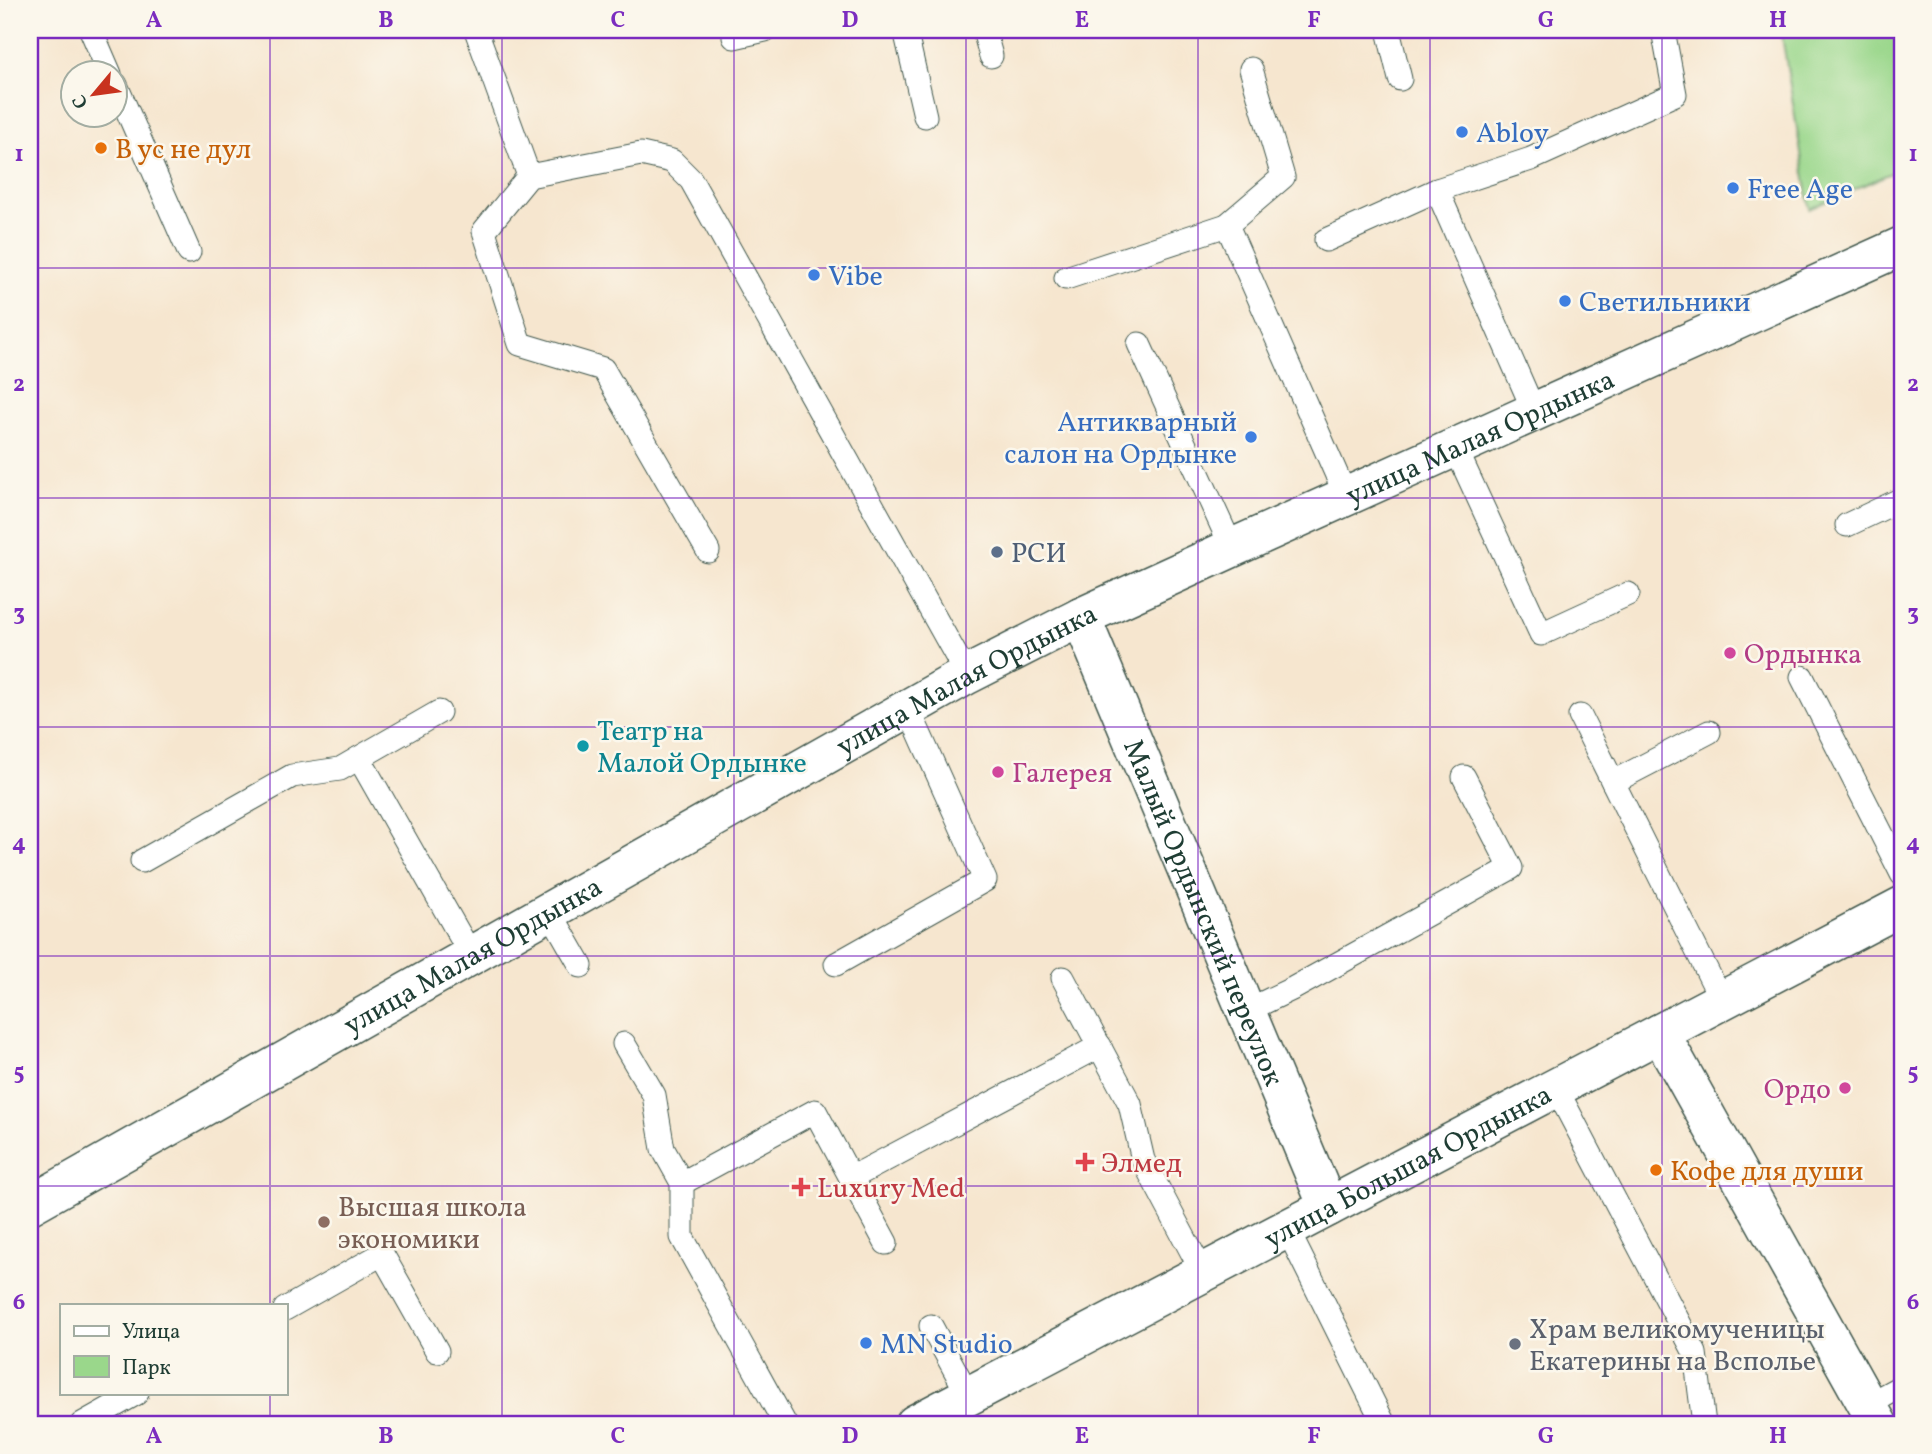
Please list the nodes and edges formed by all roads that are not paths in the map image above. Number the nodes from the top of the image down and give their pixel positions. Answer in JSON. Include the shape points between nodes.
{"nodes":[{"id":1,"x":91,"y":30,"type":"edge"},
{"id":2,"x":476,"y":30,"type":"edge"},
{"id":3,"x":765,"y":30,"type":"edge"},
{"id":4,"x":905,"y":30,"type":"edge"},
{"id":5,"x":984,"y":30,"type":"edge"},
{"id":6,"x":1388,"y":30,"type":"edge"},
{"id":7,"x":1663,"y":30,"type":"edge"},
{"id":8,"x":734,"y":37,"type":"dead end"},
{"id":9,"x":991,"y":56,"type":"dead end"},
{"id":10,"x":104,"y":60,"type":"edge"},
{"id":11,"x":1251,"y":69,"type":"dead end"},
{"id":12,"x":1400,"y":79,"type":"dead end"},
{"id":13,"x":925,"y":116,"type":"dead end"},
{"id":14,"x":130,"y":117,"type":"edge"},
{"id":15,"x":529,"y":176,"type":"junction"},
{"id":16,"x":1437,"y":190,"type":"junction"},
{"id":17,"x":1227,"y":225,"type":"junction"},
{"id":18,"x":1326,"y":240,"type":"dead end"},
{"id":19,"x":1902,"y":246,"type":"edge"},
{"id":20,"x":189,"y":252,"type":"dead end"},
{"id":21,"x":1066,"y":278,"type":"dead end"},
{"id":22,"x":1139,"y":344,"type":"dead end"},
{"id":23,"x":1534,"y":411,"type":"junction"},
{"id":24,"x":1455,"y":447,"type":"junction"},
{"id":25,"x":1346,"y":496,"type":"junction"},
{"id":26,"x":1902,"y":499,"type":"edge"},
{"id":27,"x":1846,"y":525,"type":"dead end"},
{"id":28,"x":1232,"y":548,"type":"junction"},
{"id":29,"x":708,"y":551,"type":"dead end"},
{"id":30,"x":1628,"y":594,"type":"dead end"},
{"id":31,"x":1081,"y":617,"type":"junction"},
{"id":32,"x":967,"y":675,"type":"junction"},
{"id":33,"x":1802,"y":677,"type":"dead end"},
{"id":34,"x":908,"y":708,"type":"junction"},
{"id":35,"x":439,"y":712,"type":"dead end"},
{"id":36,"x":1580,"y":716,"type":"dead end"},
{"id":37,"x":1709,"y":732,"type":"dead end"},
{"id":38,"x":359,"y":758,"type":"junction"},
{"id":39,"x":1464,"y":777,"type":"dead end"},
{"id":40,"x":1613,"y":782,"type":"junction"},
{"id":41,"x":142,"y":862,"type":"dead end"},
{"id":42,"x":1902,"y":874,"type":"edge"},
{"id":43,"x":1902,"y":906,"type":"edge"},
{"id":44,"x":549,"y":910,"type":"junction"},
{"id":45,"x":471,"y":955,"type":"junction"},
{"id":46,"x":836,"y":964,"type":"dead end"},
{"id":47,"x":581,"y":965,"type":"dead end"},
{"id":48,"x":1063,"y":978,"type":"dead end"},
{"id":49,"x":1722,"y":1001,"type":"junction"},
{"id":50,"x":1245,"y":1011,"type":"junction"},
{"id":51,"x":1660,"y":1033,"type":"junction"},
{"id":52,"x":624,"y":1044,"type":"dead end"},
{"id":53,"x":1100,"y":1046,"type":"junction"},
{"id":54,"x":1556,"y":1088,"type":"junction"},
{"id":55,"x":851,"y":1178,"type":"junction"},
{"id":56,"x":682,"y":1183,"type":"junction"},
{"id":57,"x":30,"y":1205,"type":"edge"},
{"id":58,"x":1328,"y":1207,"type":"junction"},
{"id":59,"x":1287,"y":1229,"type":"junction"},
{"id":60,"x":886,"y":1243,"type":"dead end"},
{"id":61,"x":1203,"y":1273,"type":"junction"},
{"id":62,"x":287,"y":1308,"type":"edge"},
{"id":63,"x":930,"y":1326,"type":"dead end"},
{"id":64,"x":437,"y":1350,"type":"dead end"},
{"id":65,"x":1902,"y":1386,"type":"edge"},
{"id":66,"x":135,"y":1394,"type":"edge"},
{"id":67,"x":969,"y":1396,"type":"junction"},
{"id":68,"x":1872,"y":1415,"type":"edge"},
{"id":69,"x":82,"y":1424,"type":"edge"},
{"id":70,"x":785,"y":1424,"type":"edge"},
{"id":71,"x":915,"y":1424,"type":"edge"},
{"id":72,"x":1384,"y":1424,"type":"edge"},
{"id":73,"x":1703,"y":1424,"type":"edge"}],
"edges":[{"from":1,"to":10,"type":"lane"},
{"from":2,"to":15,"type":"lane"},
{"from":3,"to":8,"type":"lane"},
{"from":4,"to":13,"type":"lane"},
{"from":5,"to":9,"type":"lane"},
{"from":6,"to":12,"type":"lane"},
{"from":7,"to":16,"type":"lane","via":[[1675,94],[1531,159]]},
{"from":11,"to":17,"type":"lane","via":[[1283,177]]},
{"from":14,"to":20,"type":"lane"},
{"from":15,"to":29,"type":"lane","via":[[484,232],[520,344],[603,369]]},
{"from":15,"to":32,"type":"lane","via":[[641,155],[673,161],[691,180]]},
{"from":16,"to":18,"type":"lane"},
{"from":16,"to":23,"type":"lane"},
{"from":17,"to":21,"type":"lane"},
{"from":17,"to":25,"type":"lane"},
{"from":19,"to":23,"type":"street","name":"улица Малая Ордынка"},
{"from":22,"to":28,"type":"lane"},
{"from":23,"to":24,"type":"street","name":"улица Малая Ордынка"},
{"from":24,"to":25,"type":"street","name":"улица Малая Ордынка"},
{"from":24,"to":30,"type":"lane","via":[[1541,634]]},
{"from":25,"to":28,"type":"street","name":"улица Малая Ордынка"},
{"from":26,"to":27,"type":"lane"},
{"from":28,"to":31,"type":"street","name":"улица Малая Ордынка"},
{"from":31,"to":32,"type":"street","name":"улица Малая Ордынка"},
{"from":31,"to":50,"type":"street","name":"Малый Ордынский переулок"},
{"from":32,"to":34,"type":"street","name":"улица Малая Ордынка"},
{"from":33,"to":42,"type":"lane"},
{"from":34,"to":44,"type":"street","name":"улица Малая Ордынка"},
{"from":34,"to":46,"type":"lane","via":[[985,880]]},
{"from":35,"to":38,"type":"lane"},
{"from":36,"to":40,"type":"lane"},
{"from":37,"to":40,"type":"lane"},
{"from":38,"to":41,"type":"lane","via":[[340,769],[292,776]]},
{"from":38,"to":45,"type":"lane"},
{"from":39,"to":50,"type":"lane","via":[[1511,868]]},
{"from":40,"to":49,"type":"lane"},
{"from":43,"to":49,"type":"street","name":"улица Большая Ордынка"},
{"from":44,"to":45,"type":"street","name":"улица Малая Ордынка"},
{"from":44,"to":47,"type":"lane"},
{"from":45,"to":57,"type":"street","name":"улица Малая Ордынка"},
{"from":48,"to":53,"type":"lane"},
{"from":49,"to":51,"type":"street","name":"улица Большая Ордынка"},
{"from":50,"to":58,"type":"street","name":"Малый Ордынский переулок"},
{"from":51,"to":54,"type":"street","name":"улица Большая Ордынка"},
{"from":51,"to":68,"type":"street"},
{"from":52,"to":56,"type":"lane","via":[[654,1095],[663,1149]]},
{"from":53,"to":55,"type":"lane"},
{"from":53,"to":61,"type":"lane","via":[[1130,1104],[1143,1160]]},
{"from":54,"to":58,"type":"street","name":"улица Большая Ордынка"},
{"from":54,"to":73,"type":"lane","via":[[1695,1353]]},
{"from":55,"to":56,"type":"lane","via":[[815,1111]]},
{"from":55,"to":60,"type":"lane"},
{"from":56,"to":70,"type":"lane","via":[[682,1237]]},
{"from":58,"to":59,"type":"street","name":"улица Большая Ордынка"},
{"from":59,"to":61,"type":"street","name":"улица Большая Ордынка"},
{"from":59,"to":72,"type":"lane"},
{"from":61,"to":67,"type":"street","name":"улица Большая Ордынка"},
{"from":62,"to":64,"type":"lane","via":[[382,1254]]},
{"from":63,"to":67,"type":"lane"},
{"from":65,"to":68,"type":"lane"},
{"from":66,"to":69,"type":"lane"},
{"from":67,"to":71,"type":"street","name":"улица Большая Ордынка"}]}
